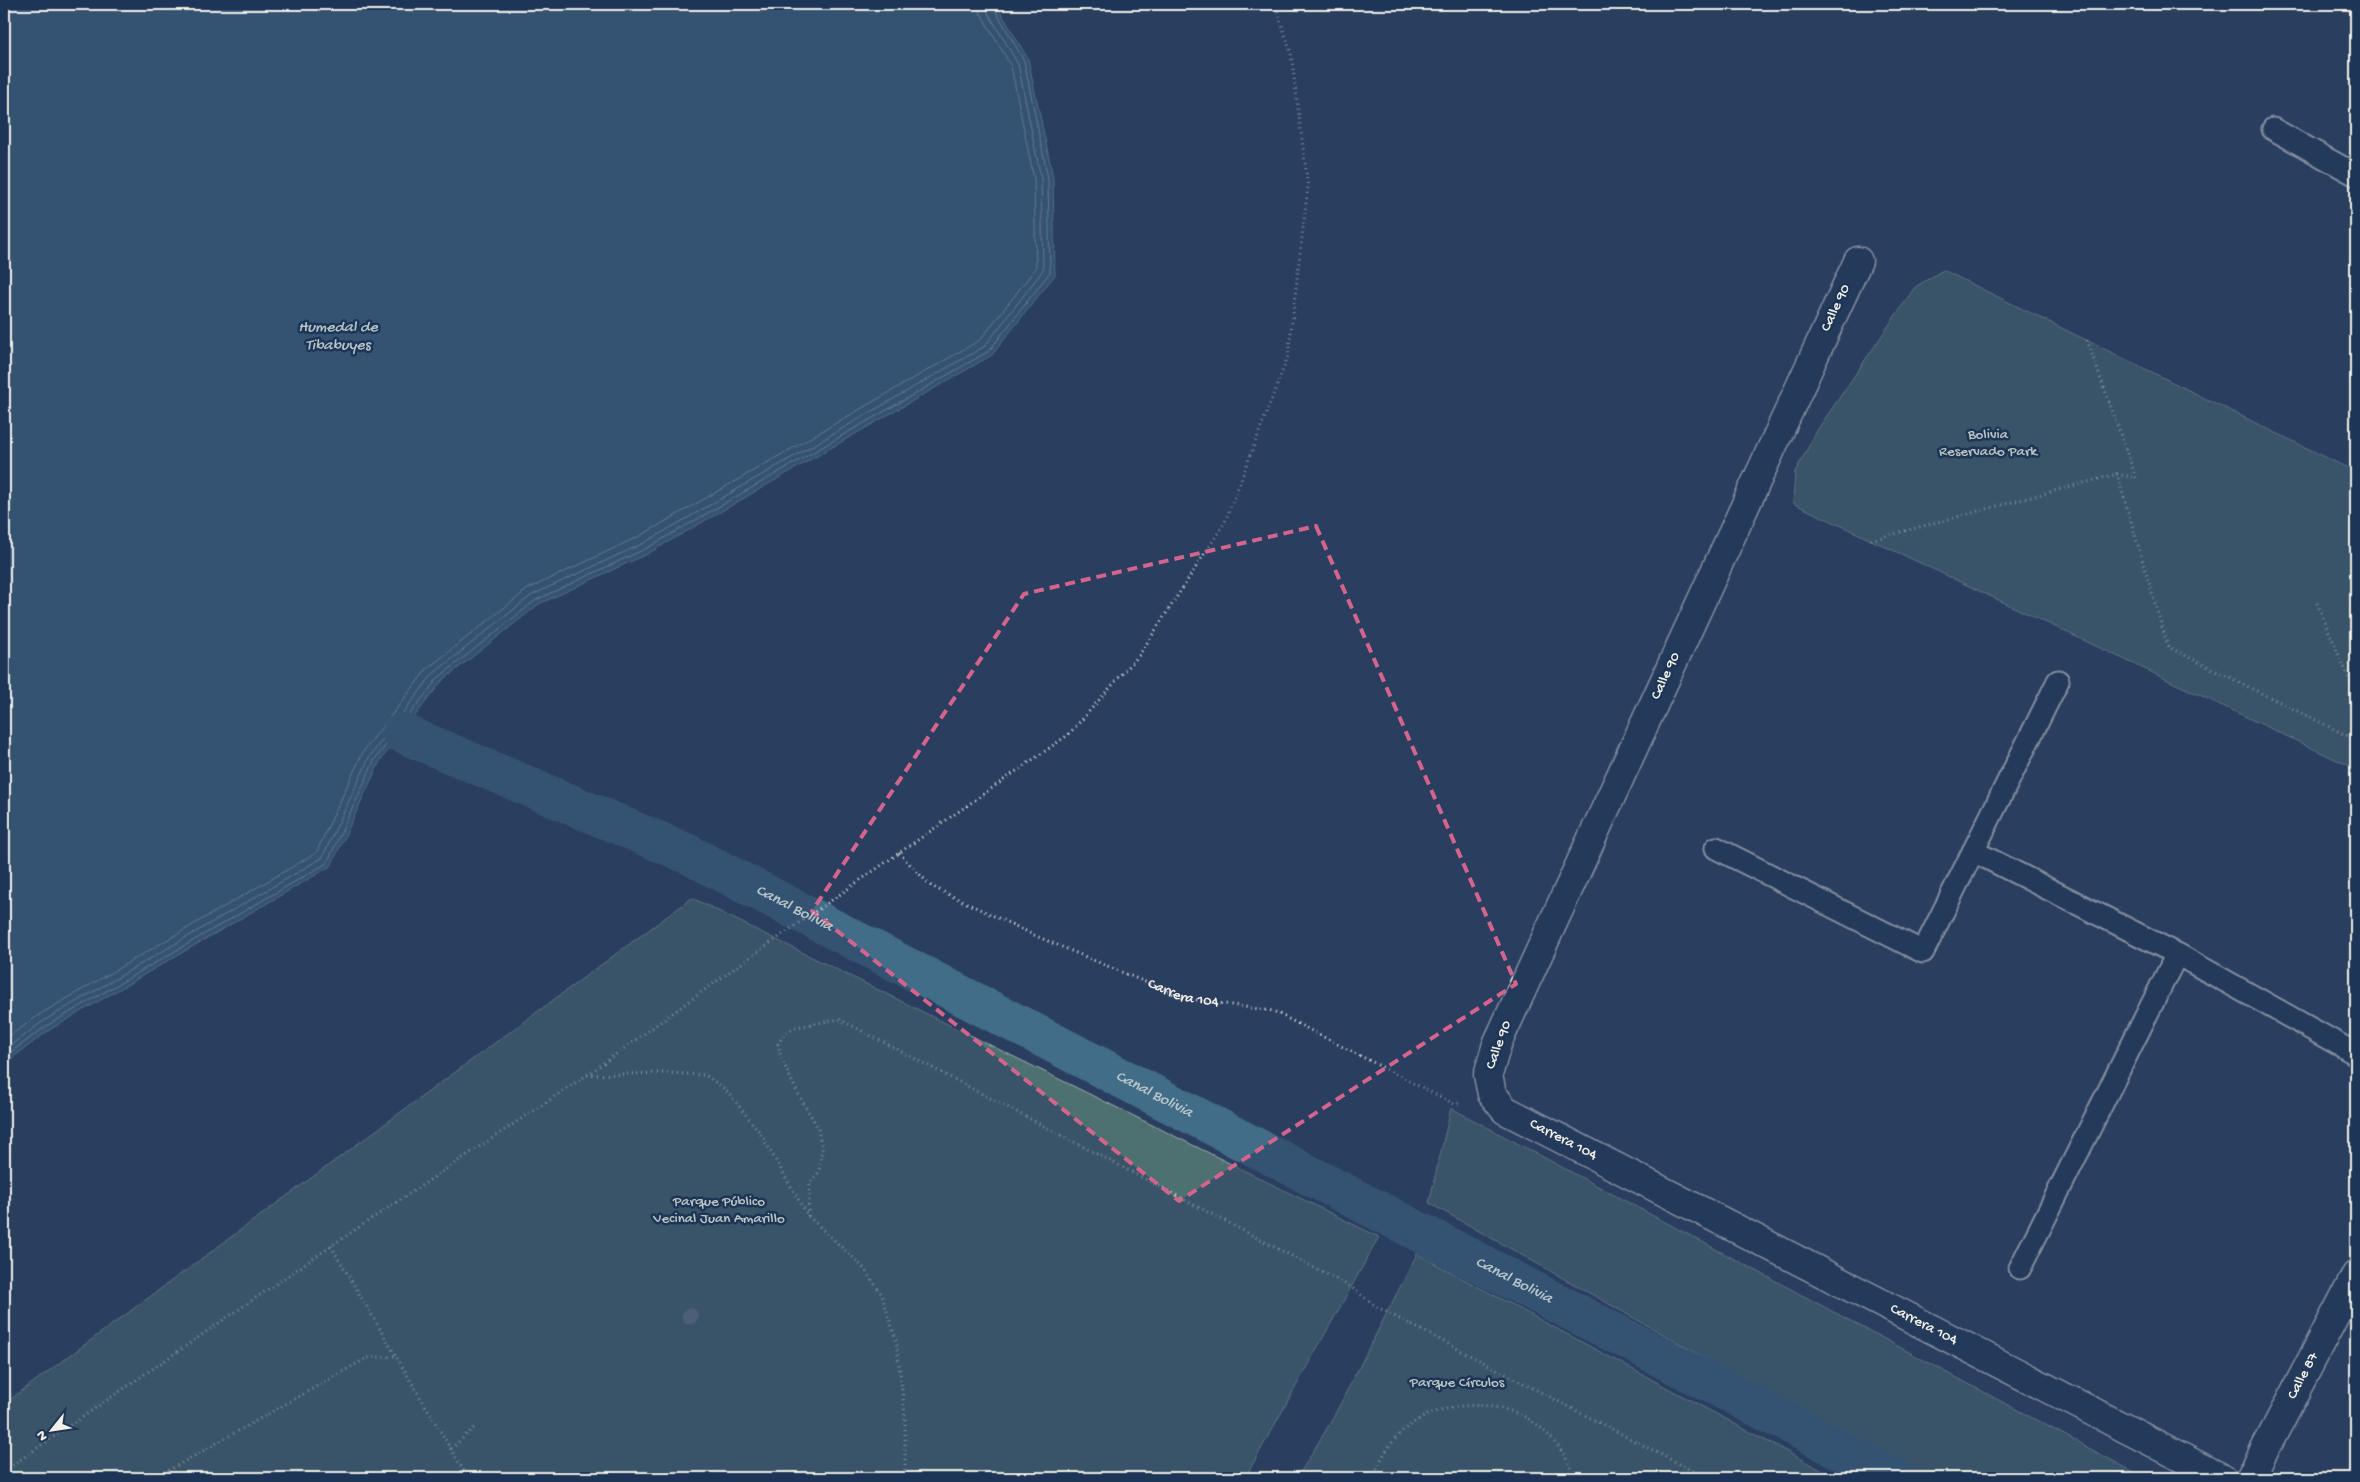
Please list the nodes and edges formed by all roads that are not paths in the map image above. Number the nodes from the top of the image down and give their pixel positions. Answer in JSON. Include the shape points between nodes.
{"nodes":[{"id":1,"x":2273,"y":129,"type":"dead end"},
{"id":2,"x":2356,"y":175,"type":"edge"},
{"id":3,"x":1858,"y":261,"type":"dead end"},
{"id":4,"x":2058,"y":681,"type":"dead end"},
{"id":5,"x":1716,"y":848,"type":"dead end"},
{"id":6,"x":1973,"y":851,"type":"junction"},
{"id":7,"x":2176,"y":954,"type":"junction"},
{"id":8,"x":2356,"y":1054,"type":"edge"},
{"id":9,"x":1492,"y":1094,"type":"joint"},
{"id":10,"x":2020,"y":1268,"type":"dead end"},
{"id":11,"x":2356,"y":1275,"type":"edge"},
{"id":12,"x":2222,"y":1478,"type":"edge"},
{"id":13,"x":2250,"y":1478,"type":"edge"}],
"edges":[{"from":1,"to":2,"type":"lane"},
{"from":3,"to":9,"type":"street","name":"Calle 90","via":[[1497,1044],[1488,1074]]},
{"from":4,"to":6,"type":"lane"},
{"from":5,"to":6,"type":"lane","via":[[1923,952]]},
{"from":6,"to":7,"type":"lane"},
{"from":7,"to":8,"type":"lane"},
{"from":7,"to":10,"type":"lane"},
{"from":9,"to":12,"type":"street","name":"Carrera 104","via":[[1505,1110]]},
{"from":11,"to":13,"type":"street","name":"Calle 87"}]}
